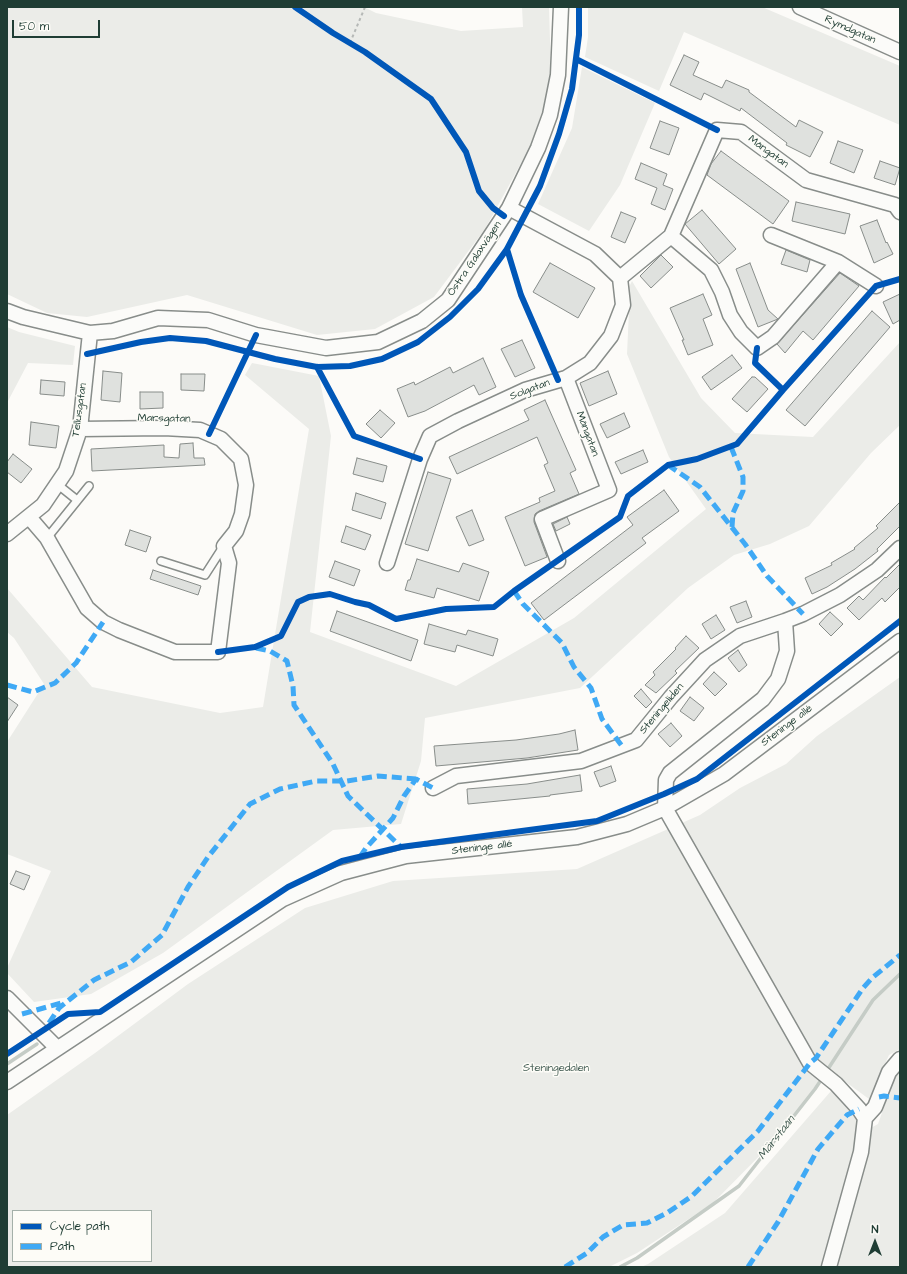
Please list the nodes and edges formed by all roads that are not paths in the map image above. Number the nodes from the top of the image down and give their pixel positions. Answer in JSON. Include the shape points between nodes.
{"nodes":[{"id":1,"x":561,"y":7,"type":"edge"},
{"id":2,"x":800,"y":7,"type":"edge"},
{"id":3,"x":900,"y":52,"type":"edge"},
{"id":4,"x":509,"y":208,"type":"junction"},
{"id":5,"x":900,"y":212,"type":"edge"},
{"id":6,"x":771,"y":234,"type":"dead end"},
{"id":7,"x":671,"y":236,"type":"junction"},
{"id":8,"x":838,"y":262,"type":"junction"},
{"id":9,"x":620,"y":278,"type":"junction"},
{"id":10,"x":876,"y":286,"type":"dead end"},
{"id":11,"x":7,"y":311,"type":"edge"},
{"id":12,"x":90,"y":333,"type":"junction"},
{"id":13,"x":566,"y":378,"type":"junction"},
{"id":14,"x":80,"y":429,"type":"junction"},
{"id":15,"x":57,"y":484,"type":"junction"},
{"id":16,"x":89,"y":486,"type":"dead end"},
{"id":17,"x":77,"y":500,"type":"junction"},
{"id":18,"x":29,"y":517,"type":"junction"},
{"id":19,"x":7,"y":534,"type":"edge"},
{"id":20,"x":47,"y":538,"type":"junction"},
{"id":21,"x":224,"y":546,"type":"junction"},
{"id":22,"x":900,"y":548,"type":"edge"},
{"id":23,"x":161,"y":561,"type":"dead end"},
{"id":24,"x":558,"y":561,"type":"dead end"},
{"id":25,"x":387,"y":563,"type":"dead end"},
{"id":26,"x":785,"y":621,"type":"junction"},
{"id":27,"x":900,"y":640,"type":"edge"},
{"id":28,"x":433,"y":788,"type":"dead end"},
{"id":29,"x":665,"y":808,"type":"junction"},
{"id":30,"x":7,"y":998,"type":"edge"},
{"id":31,"x":57,"y":1048,"type":"junction"},
{"id":32,"x":900,"y":1059,"type":"edge"},
{"id":33,"x":7,"y":1082,"type":"edge"},
{"id":34,"x":865,"y":1118,"type":"junction"},
{"id":35,"x":829,"y":1267,"type":"edge"}],
"edges":[{"from":1,"to":4,"type":"street","name":"Östra Galaxvägen","via":[[558,75],[550,115],[538,148]]},
{"from":2,"to":3,"type":"street","name":"Rymdgatan"},
{"from":4,"to":9,"type":"street","via":[[595,254]]},
{"from":4,"to":12,"type":"street","name":"Östra Galaxvägen","via":[[448,300],[422,321],[378,342],[326,348],[256,335],[208,320],[158,318],[113,331]]},
{"from":5,"to":7,"type":"street","name":"Mångatan","via":[[896,205],[806,180],[741,132],[717,130]]},
{"from":6,"to":8,"type":"street"},
{"from":7,"to":8,"type":"street","via":[[711,270],[730,315],[741,332],[757,348],[773,337]]},
{"from":7,"to":9,"type":"street","name":"Mångatan"},
{"from":8,"to":10,"type":"street"},
{"from":9,"to":13,"type":"street","name":"Solgatan","via":[[623,305],[611,336],[590,363]]},
{"from":11,"to":12,"type":"street","name":"Östra Galaxvägen"},
{"from":12,"to":14,"type":"street","name":"Tellusgatan"},
{"from":13,"to":24,"type":"street","name":"Mångatan","via":[[609,490],[542,519]]},
{"from":13,"to":25,"type":"street","name":"Solgatan","via":[[525,390],[430,436],[420,459]]},
{"from":14,"to":15,"type":"street","name":"Tellusgatan","via":[[66,471]]},
{"from":14,"to":21,"type":"street","name":"Marsgatan","via":[[200,430],[221,439],[241,459],[246,485],[242,514],[236,531]]},
{"from":15,"to":17,"type":"lane"},
{"from":15,"to":18,"type":"street","name":"Tellusgatan","via":[[43,505]]},
{"from":16,"to":17,"type":"lane"},
{"from":17,"to":20,"type":"lane"},
{"from":18,"to":19,"type":"street","name":"Tellusgatan"},
{"from":18,"to":20,"type":"street"},
{"from":20,"to":21,"type":"street","via":[[87,608],[103,622],[118,630],[175,652],[218,652],[229,563]]},
{"from":21,"to":23,"type":"lane","via":[[205,575]]},
{"from":22,"to":26,"type":"street","name":"Steningeliden","via":[[877,570],[840,595]]},
{"from":26,"to":28,"type":"street","name":"Steningeliden","via":[[740,636],[705,660],[636,740],[581,761],[456,776]]},
{"from":26,"to":29,"type":"street","via":[[787,651],[778,679],[763,699],[670,774],[666,780]]},
{"from":27,"to":29,"type":"street","name":"Steninge allé","via":[[724,774]]},
{"from":29,"to":31,"type":"street","name":"Steninge allé","via":[[627,824],[577,837],[406,856],[341,873],[282,899]]},
{"from":29,"to":34,"type":"street","via":[[806,1056],[836,1084]]},
{"from":30,"to":31,"type":"street"},
{"from":31,"to":33,"type":"street","name":"Steninge allé"},
{"from":32,"to":34,"type":"street","via":[[889,1072],[875,1107]]},
{"from":34,"to":35,"type":"street","via":[[861,1152]]}]}
